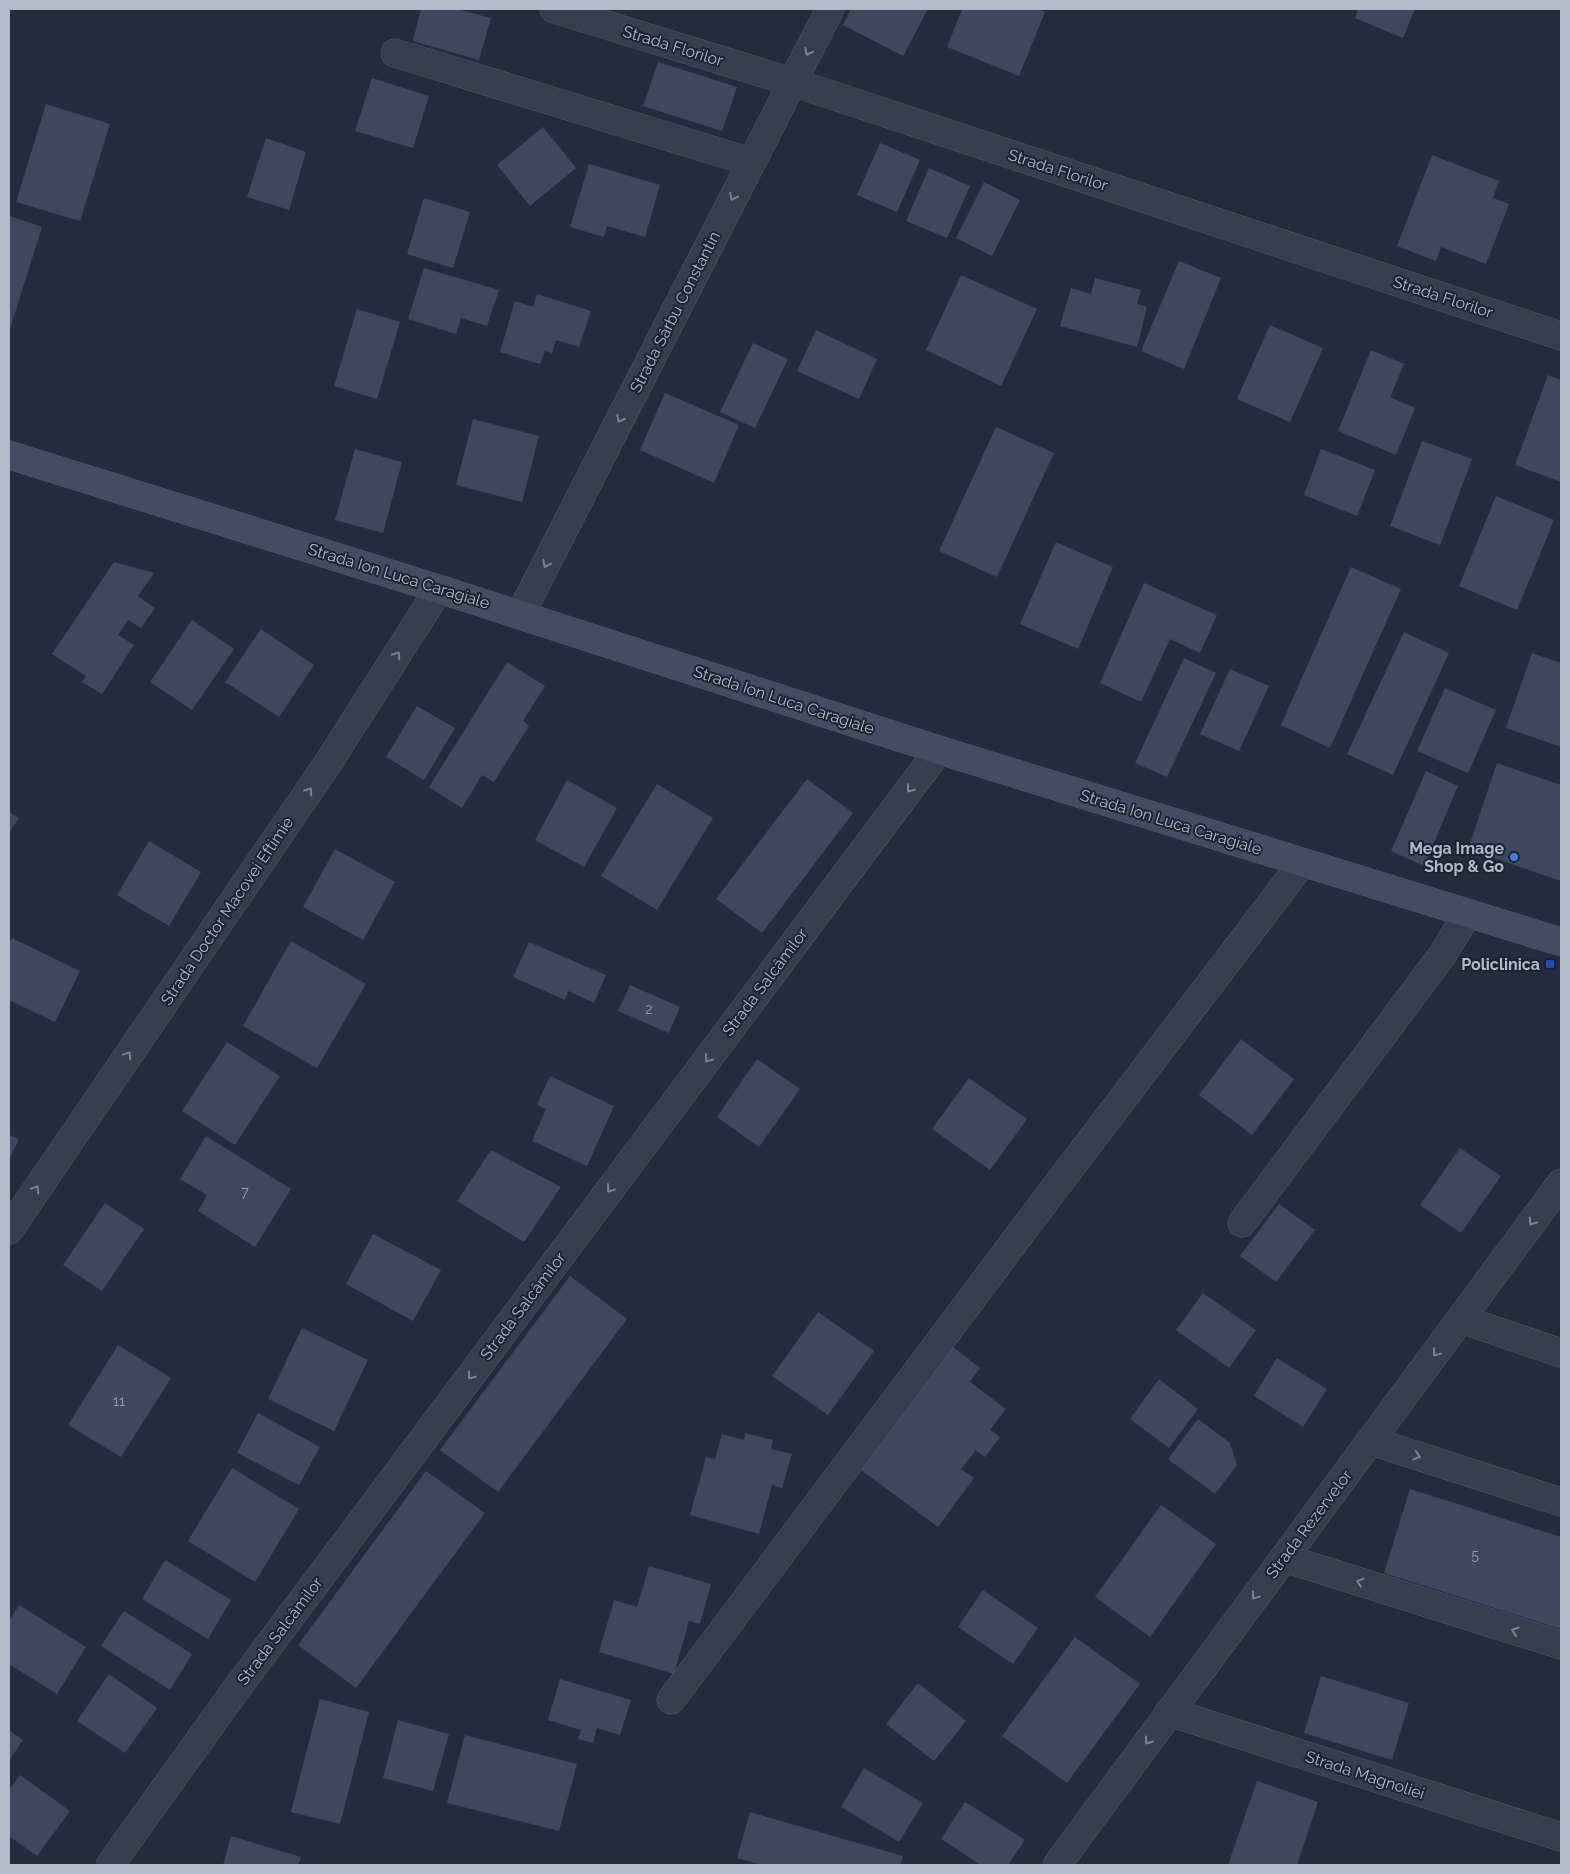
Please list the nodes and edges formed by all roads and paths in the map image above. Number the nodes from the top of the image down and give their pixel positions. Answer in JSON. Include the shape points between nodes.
{"nodes":[{"id":1,"x":554,"y":9,"type":"edge"},
{"id":2,"x":830,"y":9,"type":"edge"},
{"id":3,"x":396,"y":53,"type":"dead end"},
{"id":4,"x":792,"y":82,"type":"junction"},
{"id":5,"x":751,"y":162,"type":"junction"},
{"id":6,"x":1561,"y":336,"type":"edge"},
{"id":7,"x":9,"y":455,"type":"edge"},
{"id":8,"x":439,"y":589,"type":"junction"},
{"id":9,"x":520,"y":615,"type":"junction"},
{"id":10,"x":939,"y":750,"type":"junction"},
{"id":11,"x":1302,"y":863,"type":"junction"},
{"id":12,"x":1468,"y":913,"type":"junction"},
{"id":13,"x":1561,"y":942,"type":"edge"},
{"id":14,"x":1561,"y":1183,"type":"edge"},
{"id":15,"x":1242,"y":1224,"type":"dead end"},
{"id":16,"x":9,"y":1230,"type":"edge"},
{"id":17,"x":1461,"y":1319,"type":"junction"},
{"id":18,"x":1561,"y":1353,"type":"edge"},
{"id":19,"x":1371,"y":1441,"type":"junction"},
{"id":20,"x":1561,"y":1502,"type":"edge"},
{"id":21,"x":1284,"y":1558,"type":"junction"},
{"id":22,"x":1561,"y":1645,"type":"edge"},
{"id":23,"x":671,"y":1700,"type":"dead end"},
{"id":24,"x":1169,"y":1712,"type":"junction"},
{"id":25,"x":1561,"y":1837,"type":"edge"},
{"id":26,"x":110,"y":1865,"type":"edge"},
{"id":27,"x":1057,"y":1865,"type":"edge"}],
"edges":[{"from":1,"to":4,"type":"street","name":"Strada Florilor"},
{"from":2,"to":4,"type":"street","name":"Strada Sârbu Constantin","one_way":true},
{"from":3,"to":5,"type":"street"},
{"from":4,"to":5,"type":"street","name":"Strada Sârbu Constantin"},
{"from":4,"to":6,"type":"street","name":"Strada Florilor"},
{"from":5,"to":9,"type":"street","name":"Strada Sârbu Constantin","one_way":true},
{"from":7,"to":8,"type":"main road","name":"Strada Ion Luca Caragiale"},
{"from":8,"to":9,"type":"main road","name":"Strada Ion Luca Caragiale"},
{"from":16,"to":8,"type":"street","name":"Strada Doctor Macovei Eftimie","one_way":true,"via":[[322,771]]},
{"from":9,"to":10,"type":"main road","name":"Strada Ion Luca Caragiale"},
{"from":10,"to":11,"type":"main road","name":"Strada Ion Luca Caragiale"},
{"from":10,"to":26,"type":"street","name":"Strada Salcâmilor","one_way":true,"via":[[240,1684]]},
{"from":11,"to":12,"type":"main road","name":"Strada Ion Luca Caragiale"},
{"from":11,"to":23,"type":"street"},
{"from":12,"to":13,"type":"main road","name":"Strada Ion Luca Caragiale"},
{"from":12,"to":15,"type":"street","via":[[1444,954]]},
{"from":14,"to":17,"type":"street","name":"Strada Rezervelor","one_way":true},
{"from":17,"to":18,"type":"street"},
{"from":17,"to":19,"type":"street","name":"Strada Rezervelor","one_way":true},
{"from":19,"to":20,"type":"street","one_way":true},
{"from":19,"to":21,"type":"street","name":"Strada Rezervelor"},
{"from":22,"to":21,"type":"street","one_way":true},
{"from":21,"to":24,"type":"street","name":"Strada Rezervelor","one_way":true},
{"from":24,"to":25,"type":"street","name":"Strada Magnoliei"},
{"from":24,"to":27,"type":"street","name":"Strada Rezervelor","one_way":true}]}
